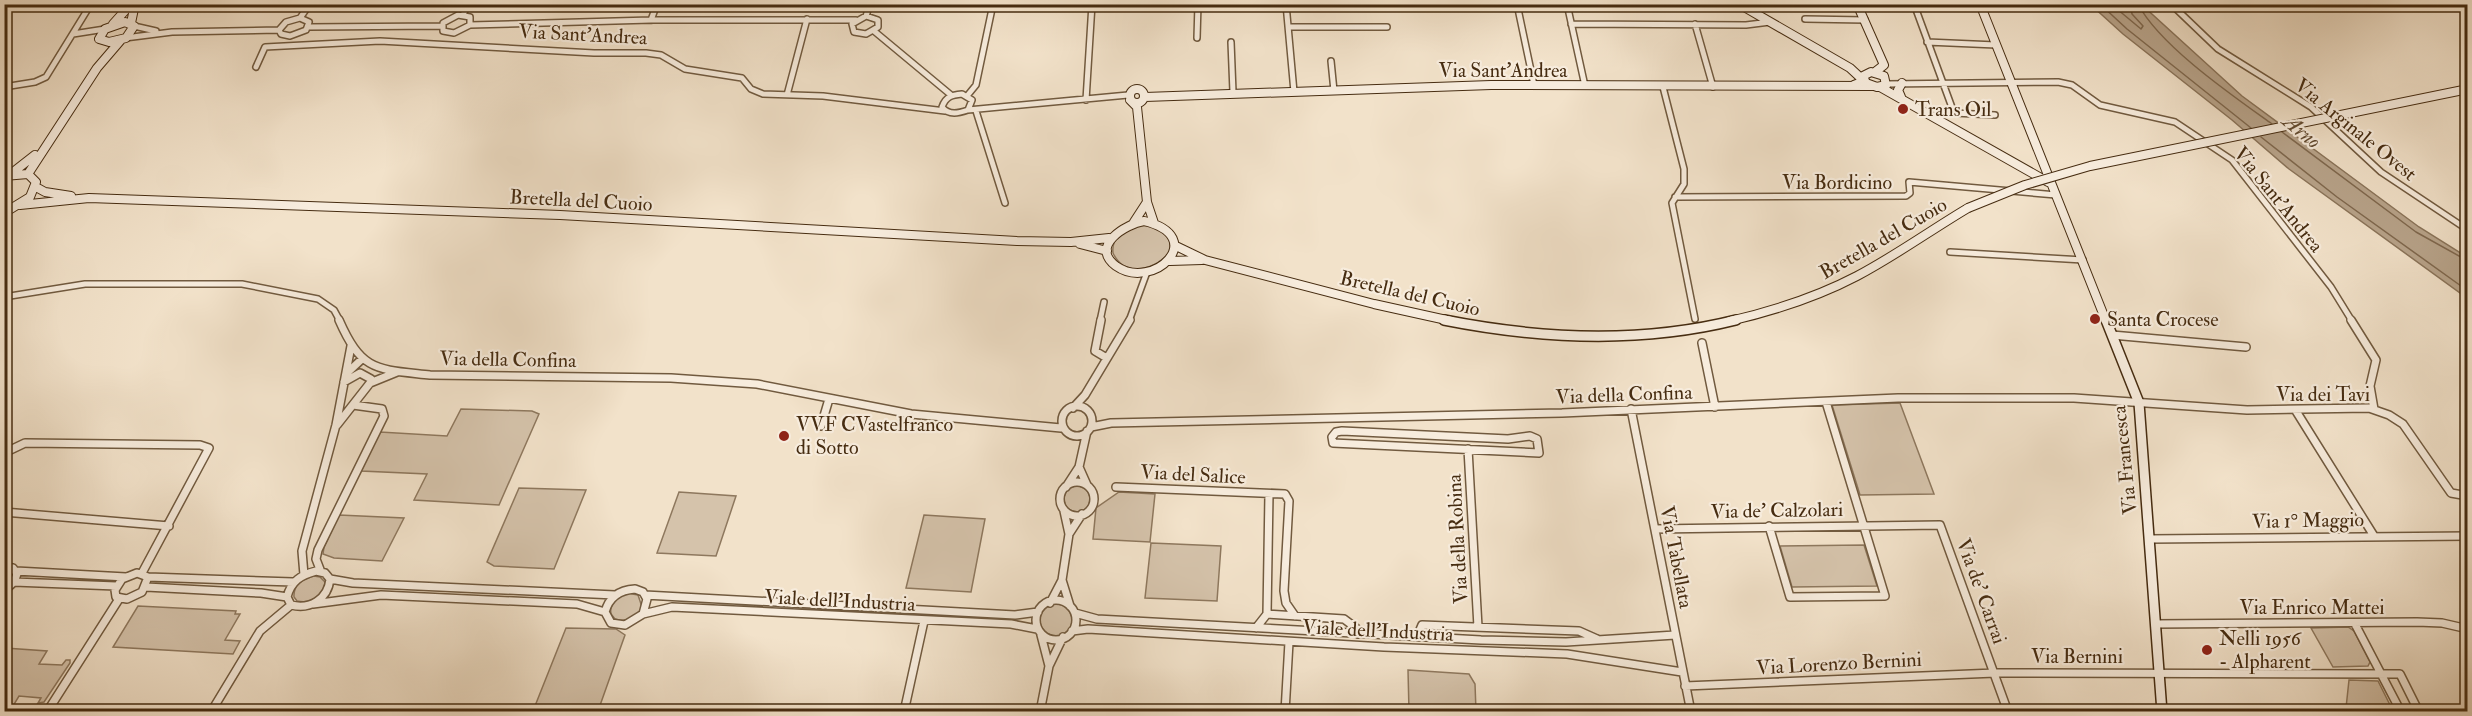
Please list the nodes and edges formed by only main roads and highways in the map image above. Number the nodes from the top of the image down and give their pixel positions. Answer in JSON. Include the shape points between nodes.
{"nodes":[{"id":1,"x":133,"y":4,"type":"edge"},
{"id":2,"x":1739,"y":4,"type":"edge"},
{"id":3,"x":1857,"y":4,"type":"edge"},
{"id":4,"x":1981,"y":6,"type":"edge"},
{"id":5,"x":133,"y":24,"type":"junction"},
{"id":6,"x":113,"y":25,"type":"junction"},
{"id":7,"x":101,"y":39,"type":"junction"},
{"id":8,"x":123,"y":39,"type":"junction"},
{"id":9,"x":97,"y":68,"type":"junction"},
{"id":10,"x":1850,"y":68,"type":"junction"},
{"id":11,"x":1871,"y":72,"type":"junction"},
{"id":12,"x":1864,"y":81,"type":"junction"},
{"id":13,"x":1898,"y":83,"type":"road end"},
{"id":14,"x":1882,"y":84,"type":"junction"},
{"id":15,"x":1851,"y":86,"type":"junction"},
{"id":16,"x":2468,"y":89,"type":"edge"},
{"id":17,"x":1901,"y":98,"type":"junction"},
{"id":18,"x":1142,"y":99,"type":"junction"},
{"id":19,"x":48,"y":142,"type":"junction"},
{"id":20,"x":28,"y":174,"type":"junction"},
{"id":21,"x":8,"y":175,"type":"edge"},
{"id":22,"x":2051,"y":184,"type":"junction"},
{"id":23,"x":36,"y":187,"type":"junction"},
{"id":24,"x":89,"y":198,"type":"junction"},
{"id":25,"x":1147,"y":202,"type":"junction"},
{"id":26,"x":20,"y":205,"type":"junction"},
{"id":27,"x":4,"y":213,"type":"edge"},
{"id":28,"x":1134,"y":222,"type":"junction"},
{"id":29,"x":1155,"y":223,"type":"junction"},
{"id":30,"x":1109,"y":238,"type":"junction"},
{"id":31,"x":1071,"y":242,"type":"junction"},
{"id":32,"x":1176,"y":246,"type":"junction"},
{"id":33,"x":1107,"y":251,"type":"junction"},
{"id":34,"x":1205,"y":260,"type":"junction"},
{"id":35,"x":1170,"y":261,"type":"junction"},
{"id":36,"x":2162,"y":711,"type":"edge"}],
"edges":[{"from":1,"to":5,"type":"main road"},
{"from":1,"to":6,"type":"main road"},
{"from":2,"to":10,"type":"main road"},
{"from":3,"to":11,"type":"main road","via":[[1884,65]]},
{"from":4,"to":22,"type":"main road","name":"Via Francesca"},
{"from":5,"to":6,"type":"main road"},
{"from":5,"to":8,"type":"main road","via":[[133,32]]},
{"from":6,"to":7,"type":"main road","via":[[105,29]]},
{"from":7,"to":8,"type":"main road"},
{"from":7,"to":9,"type":"main road"},
{"from":8,"to":9,"type":"main road"},
{"from":9,"to":19,"type":"main road"},
{"from":10,"to":11,"type":"main road"},
{"from":10,"to":12,"type":"main road"},
{"from":11,"to":12,"type":"main road","via":[[1863,76]]},
{"from":11,"to":14,"type":"main road"},
{"from":12,"to":14,"type":"main road"},
{"from":12,"to":15,"type":"main road","name":"Via Sant'Andrea"},
{"from":13,"to":17,"type":"main road"},
{"from":14,"to":15,"type":"main road","name":"Via Sant'Andrea"},
{"from":14,"to":17,"type":"main road"},
{"from":15,"to":18,"type":"main road","name":"Via Sant'Andrea","via":[[1534,85],[1233,92]]},
{"from":16,"to":34,"type":"main road","name":"Bretella del Cuoio","bridge":true,"via":[[2090,166],[2025,185],[1968,208],[1840,285],[1767,312],[1705,327],[1633,334],[1548,335],[1478,326]]},
{"from":17,"to":22,"type":"main road"},
{"from":18,"to":18,"type":"main road","name":"Via Sant'Andrea","via":[[1129,98],[1134,90]]},
{"from":18,"to":25,"type":"main road"},
{"from":19,"to":20,"type":"main road"},
{"from":19,"to":21,"type":"main road"},
{"from":20,"to":21,"type":"main road"},
{"from":20,"to":23,"type":"main road"},
{"from":22,"to":36,"type":"main road","name":"Via Francesca","via":[[2139,403]]},
{"from":23,"to":24,"type":"main road","name":"Bretella del Cuoio","via":[[45,192]]},
{"from":23,"to":26,"type":"main road"},
{"from":24,"to":26,"type":"main road","name":"Bretella del Cuoio"},
{"from":24,"to":31,"type":"main road","name":"Bretella del Cuoio","via":[[560,215]]},
{"from":25,"to":28,"type":"main road"},
{"from":25,"to":29,"type":"main road"},
{"from":26,"to":27,"type":"main road"},
{"from":28,"to":29,"type":"main road"},
{"from":28,"to":30,"type":"main road","name":"Bretella del Cuoio","via":[[1119,228]]},
{"from":29,"to":32,"type":"main road","name":"Bretella del Cuoio","via":[[1172,234]]},
{"from":30,"to":31,"type":"main road","name":"Bretella del Cuoio"},
{"from":30,"to":33,"type":"main road"},
{"from":31,"to":33,"type":"main road","name":"Bretella del Cuoio"},
{"from":32,"to":34,"type":"main road","name":"Bretella del Cuoio"},
{"from":32,"to":35,"type":"main road"},
{"from":33,"to":35,"type":"main road","name":"Bretella del Cuoio","via":[[1114,264],[1134,272],[1147,272]]},
{"from":34,"to":35,"type":"main road","name":"Bretella del Cuoio"}]}
